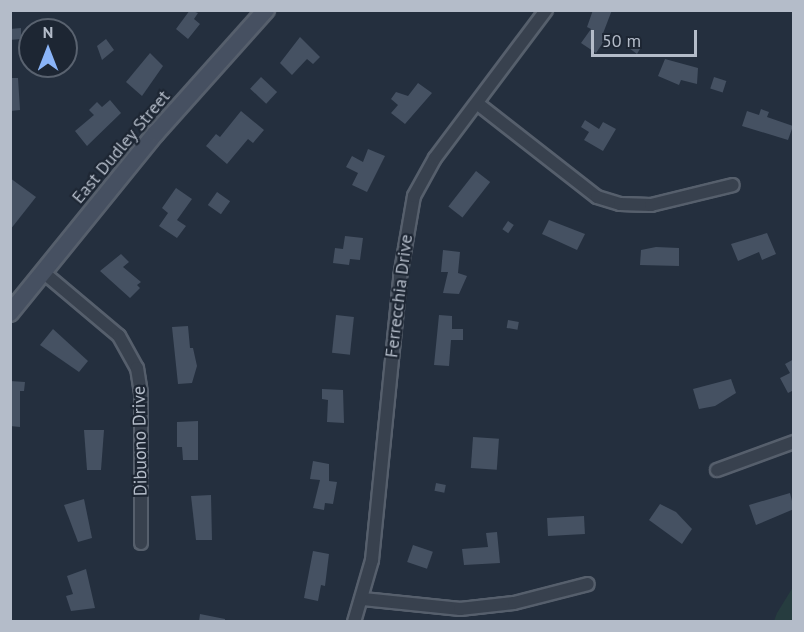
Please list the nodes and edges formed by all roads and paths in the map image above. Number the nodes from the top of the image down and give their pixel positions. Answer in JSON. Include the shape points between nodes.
{"nodes":[{"id":1,"x":266,"y":10,"type":"edge"},
{"id":2,"x":546,"y":10,"type":"edge"},
{"id":3,"x":478,"y":104,"type":"junction"},
{"id":4,"x":734,"y":184,"type":"dead end"},
{"id":5,"x":43,"y":272,"type":"junction"},
{"id":6,"x":10,"y":313,"type":"edge"},
{"id":7,"x":794,"y":442,"type":"edge"},
{"id":8,"x":717,"y":470,"type":"dead end"},
{"id":9,"x":141,"y":543,"type":"dead end"},
{"id":10,"x":588,"y":584,"type":"dead end"},
{"id":11,"x":363,"y":599,"type":"junction"},
{"id":12,"x":354,"y":621,"type":"edge"}],
"edges":[{"from":1,"to":5,"type":"street","name":"East Dudley Street","via":[[156,133]]},
{"from":2,"to":3,"type":"street","name":"Ferrecchia Drive"},
{"from":3,"to":4,"type":"street","via":[[597,197],[620,204],[651,205]]},
{"from":3,"to":11,"type":"street","name":"Ferrecchia Drive","via":[[422,178],[409,217],[372,560]]},
{"from":5,"to":6,"type":"street","name":"East Dudley Street"},
{"from":5,"to":9,"type":"street","name":"Dibuono Drive","via":[[119,336],[137,368],[141,394]]},
{"from":7,"to":8,"type":"street"},
{"from":10,"to":11,"type":"street","via":[[514,603],[460,609]]},
{"from":11,"to":12,"type":"street","name":"Ferrecchia Drive"}]}
